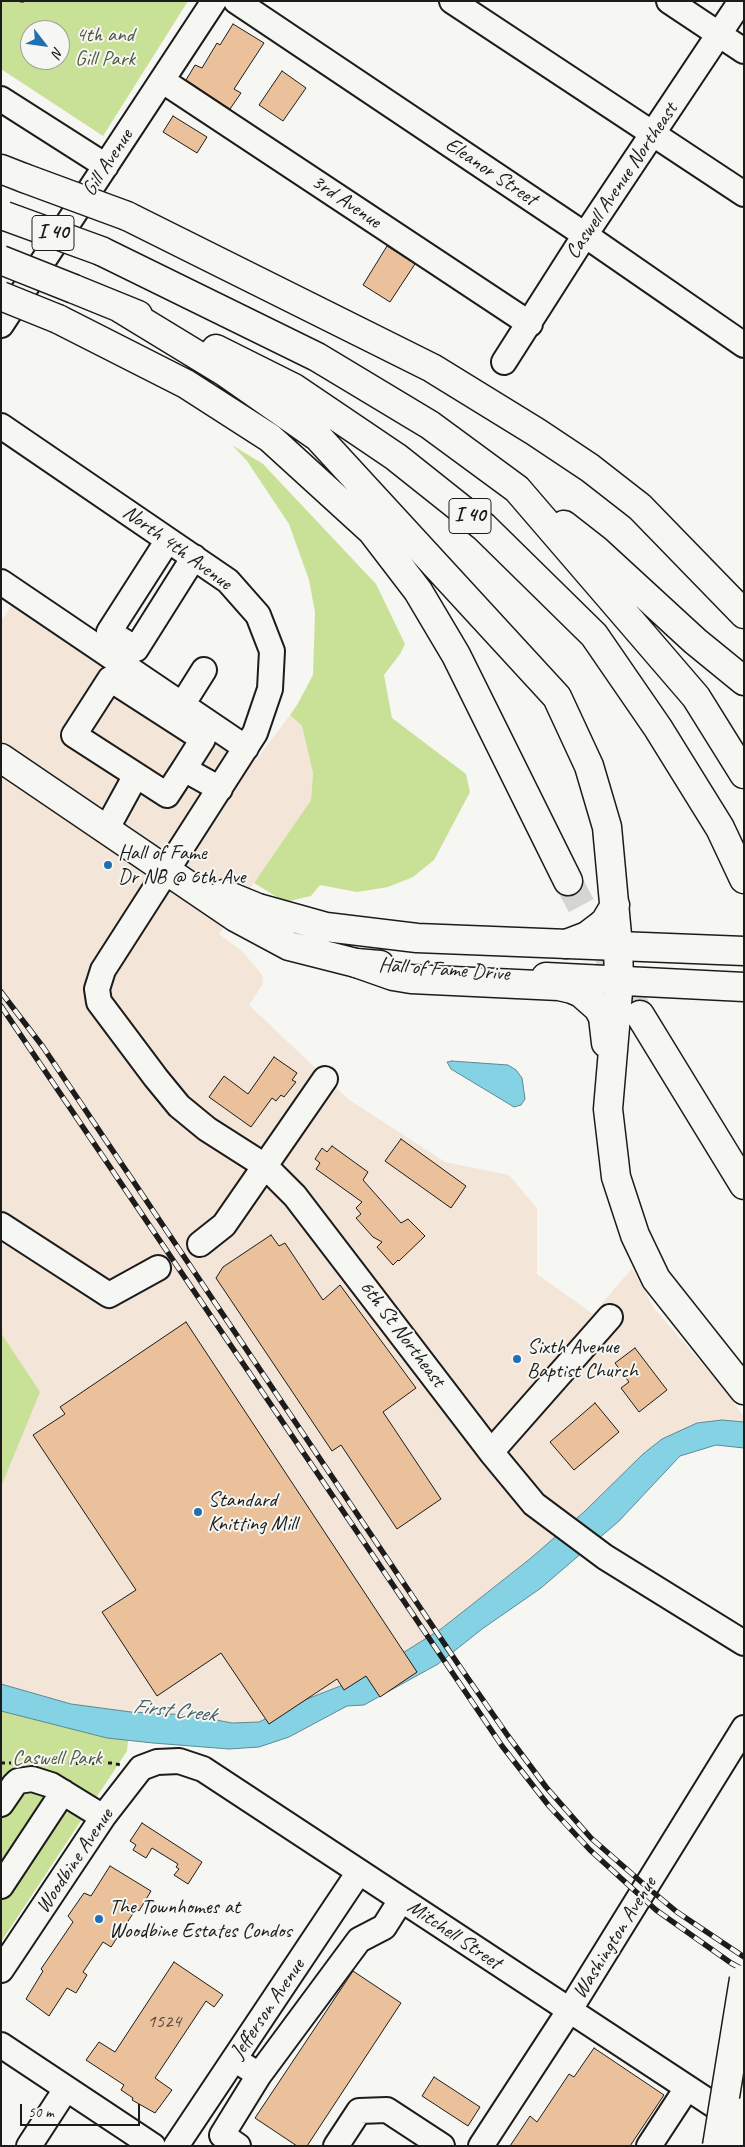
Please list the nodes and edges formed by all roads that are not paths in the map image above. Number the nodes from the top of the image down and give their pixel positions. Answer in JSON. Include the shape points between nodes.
{"nodes":[{"id":1,"x":214,"y":1,"type":"edge"},
{"id":2,"x":236,"y":1,"type":"edge"},
{"id":3,"x":452,"y":1,"type":"edge"},
{"id":4,"x":669,"y":1,"type":"edge"},
{"id":5,"x":741,"y":1,"type":"edge"},
{"id":6,"x":719,"y":35,"type":"junction"},
{"id":7,"x":744,"y":50,"type":"edge"},
{"id":8,"x":163,"y":80,"type":"junction"},
{"id":9,"x":1,"y":98,"type":"edge"},
{"id":10,"x":653,"y":135,"type":"junction"},
{"id":11,"x":106,"y":166,"type":"junction"},
{"id":12,"x":12,"y":174,"type":"edge"},
{"id":13,"x":744,"y":194,"type":"edge"},
{"id":14,"x":3,"y":215,"type":"edge"},
{"id":15,"x":585,"y":235,"type":"junction"},
{"id":16,"x":1,"y":260,"type":"edge"},
{"id":17,"x":1,"y":296,"type":"edge"},
{"id":18,"x":120,"y":308,"type":"junction"},
{"id":19,"x":530,"y":324,"type":"junction"},
{"id":20,"x":1,"y":325,"type":"edge"},
{"id":21,"x":744,"y":344,"type":"edge"},
{"id":22,"x":504,"y":362,"type":"dead end"},
{"id":23,"x":1,"y":426,"type":"edge"},
{"id":24,"x":517,"y":489,"type":"junction"},
{"id":25,"x":168,"y":540,"type":"junction"},
{"id":26,"x":194,"y":557,"type":"junction"},
{"id":27,"x":1,"y":582,"type":"edge"},
{"id":28,"x":744,"y":614,"type":"edge"},
{"id":29,"x":130,"y":657,"type":"junction"},
{"id":30,"x":204,"y":670,"type":"dead end"},
{"id":31,"x":741,"y":679,"type":"edge"},
{"id":32,"x":182,"y":705,"type":"junction"},
{"id":33,"x":246,"y":748,"type":"junction"},
{"id":34,"x":1,"y":758,"type":"edge"},
{"id":35,"x":184,"y":769,"type":"junction"},
{"id":36,"x":744,"y":774,"type":"edge"},
{"id":37,"x":136,"y":775,"type":"junction"},
{"id":38,"x":220,"y":790,"type":"junction"},
{"id":39,"x":106,"y":830,"type":"junction"},
{"id":40,"x":167,"y":871,"type":"junction"},
{"id":41,"x":744,"y":879,"type":"edge"},
{"id":42,"x":568,"y":881,"type":"tunnel mouth"},
{"id":43,"x":615,"y":905,"type":"junction"},
{"id":44,"x":566,"y":944,"type":"junction"},
{"id":45,"x":618,"y":946,"type":"junction"},
{"id":46,"x":737,"y":951,"type":"edge"},
{"id":47,"x":356,"y":963,"type":"junction"},
{"id":48,"x":619,"y":980,"type":"junction"},
{"id":49,"x":741,"y":987,"type":"edge"},
{"id":50,"x":97,"y":990,"type":"joint"},
{"id":51,"x":640,"y":1015,"type":"tunnel mouth"},
{"id":52,"x":325,"y":1079,"type":"dead end"},
{"id":53,"x":609,"y":1090,"type":"junction"},
{"id":54,"x":265,"y":1166,"type":"junction"},
{"id":55,"x":744,"y":1185,"type":"edge"},
{"id":56,"x":1,"y":1225,"type":"edge"},
{"id":57,"x":200,"y":1244,"type":"dead end"},
{"id":58,"x":158,"y":1268,"type":"dead end"},
{"id":59,"x":610,"y":1317,"type":"dead end"},
{"id":60,"x":744,"y":1390,"type":"edge"},
{"id":61,"x":491,"y":1452,"type":"junction"},
{"id":62,"x":744,"y":1643,"type":"edge"},
{"id":63,"x":744,"y":1728,"type":"edge"},
{"id":64,"x":149,"y":1765,"type":"joint"},
{"id":65,"x":63,"y":1792,"type":"junction"},
{"id":66,"x":1,"y":1804,"type":"edge"},
{"id":67,"x":103,"y":1817,"type":"junction"},
{"id":68,"x":359,"y":1872,"type":"junction"},
{"id":69,"x":1,"y":1886,"type":"edge"},
{"id":70,"x":401,"y":1900,"type":"junction"},
{"id":71,"x":1,"y":1970,"type":"edge"},
{"id":72,"x":744,"y":1979,"type":"edge"},
{"id":73,"x":569,"y":2011,"type":"junction"},
{"id":74,"x":1,"y":2046,"type":"edge"},
{"id":75,"x":234,"y":2059,"type":"junction"},
{"id":76,"x":259,"y":2075,"type":"junction"},
{"id":77,"x":687,"y":2088,"type":"junction"},
{"id":78,"x":66,"y":2089,"type":"junction"},
{"id":79,"x":744,"y":2112,"type":"edge"},
{"id":80,"x":744,"y":2125,"type":"edge"},
{"id":81,"x":29,"y":2146,"type":"edge"},
{"id":82,"x":153,"y":2146,"type":"edge"},
{"id":83,"x":176,"y":2146,"type":"edge"},
{"id":84,"x":238,"y":2146,"type":"edge"},
{"id":85,"x":336,"y":2146,"type":"edge"},
{"id":86,"x":442,"y":2146,"type":"edge"},
{"id":87,"x":481,"y":2146,"type":"edge"},
{"id":88,"x":649,"y":2146,"type":"edge"},
{"id":89,"x":717,"y":2146,"type":"edge"},
{"id":90,"x":737,"y":2146,"type":"edge"}],
"edges":[{"from":1,"to":8,"type":"street","name":"Gill Avenue"},
{"from":2,"to":15,"type":"street","name":"Eleanor Street"},
{"from":3,"to":10,"type":"street"},
{"from":4,"to":6,"type":"street"},
{"from":5,"to":6,"type":"street","name":"Caswell Avenue Northeast"},
{"from":6,"to":7,"type":"street"},
{"from":6,"to":10,"type":"street","name":"Caswell Avenue Northeast"},
{"from":8,"to":11,"type":"street","name":"Gill Avenue"},
{"from":8,"to":19,"type":"street","name":"3rd Avenue"},
{"from":9,"to":11,"type":"street"},
{"from":10,"to":13,"type":"street"},
{"from":10,"to":15,"type":"street","name":"Caswell Avenue Northeast"},
{"from":11,"to":20,"type":"street","name":"Gill Avenue"},
{"from":12,"to":28,"type":"main road","bridge":true,"via":[[127,216],[432,368],[590,468],[640,508]]},
{"from":14,"to":24,"type":"main road","number":"I 40","bridge":true,"via":[[101,251],[316,357],[430,425]]},
{"from":15,"to":19,"type":"street","name":"Caswell Avenue Northeast"},
{"from":15,"to":21,"type":"street","name":"Eleanor Street"},
{"from":16,"to":18,"type":"main road","number":"I 40","bridge":true},
{"from":17,"to":42,"type":"main road","bridge":true,"via":[[58,319],[186,384],[270,438],[372,531],[418,591],[456,655]]},
{"from":18,"to":41,"type":"main road","number":"I 40","via":[[179,331],[294,388],[396,456],[484,527],[594,635],[658,728],[715,820]]},
{"from":18,"to":43,"type":"main road","via":[[225,372],[318,437],[557,697],[589,766],[608,826]]},
{"from":19,"to":22,"type":"street","name":"Caswell Avenue Northeast"},
{"from":23,"to":25,"type":"street","name":"North 4th Avenue"},
{"from":24,"to":31,"type":"main road","via":[[596,550]]},
{"from":24,"to":36,"type":"main road","number":"I 40","via":[[696,697]]},
{"from":25,"to":26,"type":"street","name":"North 4th Avenue"},
{"from":25,"to":29,"type":"street","via":[[109,632]]},
{"from":26,"to":29,"type":"street"},
{"from":26,"to":33,"type":"street","name":"North 4th Avenue","via":[[228,581],[252,608],[272,651],[270,690],[255,733]]},
{"from":27,"to":29,"type":"street"},
{"from":29,"to":32,"type":"street"},
{"from":30,"to":32,"type":"street"},
{"from":32,"to":33,"type":"street"},
{"from":33,"to":38,"type":"street","name":"North 4th Avenue"},
{"from":34,"to":39,"type":"main road","name":"Hall of Fame Drive"},
{"from":35,"to":37,"type":"street","via":[[167,795]]},
{"from":35,"to":37,"type":"street","via":[[203,739],[110,679],[74,735]]},
{"from":35,"to":38,"type":"street"},
{"from":37,"to":39,"type":"street"},
{"from":38,"to":40,"type":"street","name":"North 4th Avenue"},
{"from":39,"to":40,"type":"main road","name":"Hall of Fame Drive"},
{"from":40,"to":44,"type":"main road","name":"Hall of Fame Drive","via":[[258,908],[326,927],[416,938]]},
{"from":40,"to":47,"type":"main road","name":"Hall of Fame Drive","via":[[234,917],[289,946]]},
{"from":40,"to":50,"type":"street","name":"North 4th Avenue","via":[[103,970]]},
{"from":43,"to":44,"type":"main road","via":[[599,927],[587,936]]},
{"from":43,"to":45,"type":"main road"},
{"from":44,"to":45,"type":"main road","name":"Hall of Fame Drive"},
{"from":45,"to":46,"type":"main road","name":"Hall of Fame Drive"},
{"from":45,"to":48,"type":"main road"},
{"from":47,"to":48,"type":"main road","name":"Hall of Fame Drive"},
{"from":47,"to":53,"type":"main road","via":[[410,980],[559,986],[582,993],[603,1017]]},
{"from":48,"to":49,"type":"main road","name":"Hall of Fame Drive"},
{"from":48,"to":53,"type":"main road"},
{"from":50,"to":54,"type":"street","name":"6th St Northeast","via":[[99,1002],[180,1106],[207,1129]]},
{"from":51,"to":55,"type":"main road"},
{"from":52,"to":54,"type":"street"},
{"from":53,"to":60,"type":"main road","via":[[608,1109],[616,1177],[634,1235],[656,1279]]},
{"from":54,"to":57,"type":"street","via":[[224,1225]]},
{"from":54,"to":61,"type":"street","name":"6th St Northeast","via":[[331,1240]]},
{"from":56,"to":58,"type":"street","via":[[109,1294]]},
{"from":59,"to":61,"type":"street"},
{"from":61,"to":62,"type":"street","name":"6th St Northeast","via":[[534,1504],[605,1557]]},
{"from":63,"to":73,"type":"street","name":"Washington Avenue"},
{"from":64,"to":67,"type":"street","name":"Woodbine Avenue"},
{"from":64,"to":68,"type":"street","name":"Mitchell Street","via":[[179,1761],[203,1769]]},
{"from":65,"to":66,"type":"street","via":[[40,1780],[25,1779],[14,1785]]},
{"from":65,"to":67,"type":"street"},
{"from":65,"to":69,"type":"street"},
{"from":67,"to":71,"type":"street","name":"Woodbine Avenue"},
{"from":68,"to":70,"type":"street","name":"Mitchell Street"},
{"from":68,"to":75,"type":"street","name":"Jefferson Avenue"},
{"from":70,"to":73,"type":"street","name":"Mitchell Street"},
{"from":70,"to":76,"type":"street","via":[[384,1927],[359,1940]]},
{"from":72,"to":89,"type":"main road","bridge":true},
{"from":73,"to":77,"type":"street","name":"Mitchell Street"},
{"from":73,"to":87,"type":"street","name":"Washington Avenue"},
{"from":74,"to":78,"type":"street"},
{"from":75,"to":76,"type":"street"},
{"from":75,"to":83,"type":"street","name":"Jefferson Avenue"},
{"from":76,"to":84,"type":"street","via":[[222,2135]]},
{"from":77,"to":80,"type":"street","name":"Mitchell Street"},
{"from":77,"to":88,"type":"street"},
{"from":78,"to":81,"type":"street"},
{"from":78,"to":82,"type":"street"},
{"from":79,"to":90,"type":"main road","bridge":true},
{"from":85,"to":86,"type":"street","via":[[359,2111],[387,2110]]}]}
